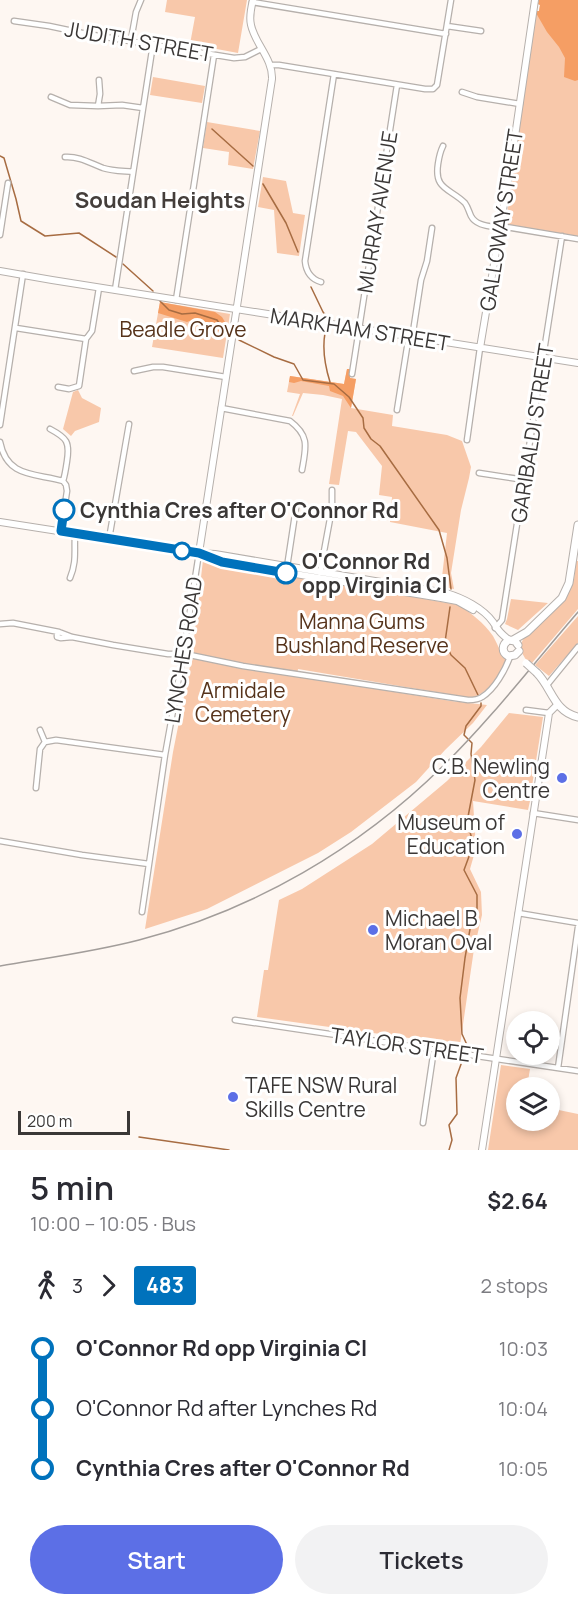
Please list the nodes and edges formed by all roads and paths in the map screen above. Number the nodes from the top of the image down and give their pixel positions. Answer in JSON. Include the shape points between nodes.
{"nodes":[{"id":1,"x":141,"y":0,"type":"edge"},
{"id":2,"x":451,"y":0,"type":"edge"},
{"id":3,"x":535,"y":0,"type":"edge"},
{"id":4,"x":252,"y":1,"type":"edge"},
{"id":5,"x":14,"y":21,"type":"dead end"},
{"id":6,"x":447,"y":26,"type":"junction"},
{"id":7,"x":481,"y":31,"type":"dead end"},
{"id":8,"x":446,"y":34,"type":"junction"},
{"id":9,"x":131,"y":40,"type":"junction"},
{"id":10,"x":153,"y":44,"type":"junction"},
{"id":11,"x":261,"y":49,"type":"junction"},
{"id":12,"x":214,"y":55,"type":"junction"},
{"id":13,"x":270,"y":65,"type":"junction"},
{"id":14,"x":334,"y":74,"type":"junction"},
{"id":15,"x":99,"y":80,"type":"dead end"},
{"id":16,"x":397,"y":85,"type":"junction"},
{"id":17,"x":51,"y":97,"type":"dead end"},
{"id":18,"x":465,"y":101,"type":"dead end"},
{"id":19,"x":520,"y":104,"type":"junction"},
{"id":20,"x":98,"y":106,"type":"junction"},
{"id":21,"x":143,"y":108,"type":"junction"},
{"id":22,"x":443,"y":146,"type":"dead end"},
{"id":23,"x":65,"y":157,"type":"dead end"},
{"id":24,"x":133,"y":172,"type":"junction"},
{"id":25,"x":8,"y":183,"type":"dead end"},
{"id":26,"x":2,"y":210,"type":"edge"},
{"id":27,"x":500,"y":227,"type":"junction"},
{"id":28,"x":432,"y":228,"type":"dead end"},
{"id":29,"x":0,"y":235,"type":"edge"},
{"id":30,"x":562,"y":236,"type":"junction"},
{"id":31,"x":578,"y":239,"type":"edge"},
{"id":32,"x":0,"y":271,"type":"edge"},
{"id":33,"x":24,"y":274,"type":"junction"},
{"id":34,"x":321,"y":282,"type":"dead end"},
{"id":35,"x":99,"y":288,"type":"junction"},
{"id":36,"x":115,"y":290,"type":"junction"},
{"id":37,"x":176,"y":300,"type":"junction"},
{"id":38,"x":237,"y":309,"type":"junction"},
{"id":39,"x":16,"y":328,"type":"junction"},
{"id":40,"x":359,"y":329,"type":"junction"},
{"id":41,"x":411,"y":337,"type":"junction"},
{"id":42,"x":87,"y":339,"type":"junction"},
{"id":43,"x":480,"y":348,"type":"junction"},
{"id":44,"x":543,"y":358,"type":"junction"},
{"id":45,"x":578,"y":363,"type":"edge"},
{"id":46,"x":134,"y":371,"type":"dead end"},
{"id":47,"x":352,"y":374,"type":"dead end"},
{"id":48,"x":226,"y":377,"type":"junction"},
{"id":49,"x":58,"y":387,"type":"dead end"},
{"id":50,"x":221,"y":408,"type":"junction"},
{"id":51,"x":397,"y":410,"type":"dead end"},
{"id":52,"x":129,"y":424,"type":"dead end"},
{"id":53,"x":0,"y":425,"type":"edge"},
{"id":54,"x":50,"y":429,"type":"dead end"},
{"id":55,"x":467,"y":440,"type":"dead end"},
{"id":56,"x":0,"y":442,"type":"edge"},
{"id":57,"x":6,"y":458,"type":"junction"},
{"id":58,"x":0,"y":463,"type":"edge"},
{"id":59,"x":302,"y":470,"type":"dead end"},
{"id":60,"x":479,"y":473,"type":"dead end"},
{"id":61,"x":525,"y":480,"type":"junction"},
{"id":62,"x":63,"y":481,"type":"junction"},
{"id":63,"x":332,"y":490,"type":"dead end"},
{"id":64,"x":296,"y":508,"type":"dead end"},
{"id":65,"x":0,"y":522,"type":"edge"},
{"id":66,"x":578,"y":525,"type":"edge"},
{"id":67,"x":61,"y":531,"type":"junction"},
{"id":68,"x":75,"y":534,"type":"junction"},
{"id":69,"x":109,"y":539,"type":"junction"},
{"id":70,"x":199,"y":553,"type":"junction"},
{"id":71,"x":286,"y":570,"type":"junction"},
{"id":72,"x":320,"y":573,"type":"junction"},
{"id":73,"x":70,"y":578,"type":"dead end"},
{"id":74,"x":0,"y":624,"type":"edge"},
{"id":75,"x":496,"y":629,"type":"junction"},
{"id":76,"x":578,"y":647,"type":"edge"},
{"id":77,"x":512,"y":648,"type":"junction"},
{"id":78,"x":183,"y":655,"type":"junction"},
{"id":79,"x":547,"y":685,"type":"junction"},
{"id":80,"x":557,"y":705,"type":"junction"},
{"id":81,"x":526,"y":710,"type":"dead end"},
{"id":82,"x":549,"y":713,"type":"junction"},
{"id":83,"x":578,"y":717,"type":"edge"},
{"id":84,"x":40,"y":730,"type":"dead end"},
{"id":85,"x":45,"y":742,"type":"junction"},
{"id":86,"x":165,"y":755,"type":"junction"},
{"id":87,"x":36,"y":788,"type":"dead end"},
{"id":88,"x":533,"y":813,"type":"junction"},
{"id":89,"x":578,"y":820,"type":"edge"},
{"id":90,"x":0,"y":842,"type":"edge"},
{"id":91,"x":149,"y":864,"type":"junction"},
{"id":92,"x":142,"y":912,"type":"dead end"},
{"id":93,"x":518,"y":913,"type":"junction"},
{"id":94,"x":578,"y":925,"type":"edge"},
{"id":95,"x":235,"y":1020,"type":"dead end"},
{"id":96,"x":434,"y":1048,"type":"junction"},
{"id":97,"x":496,"y":1058,"type":"junction"},
{"id":98,"x":558,"y":1068,"type":"junction"},
{"id":99,"x":578,"y":1071,"type":"edge"},
{"id":100,"x":423,"y":1123,"type":"dead end"},
{"id":101,"x":482,"y":1150,"type":"edge"}],
"edges":[{"from":1,"to":9,"type":"street"},
{"from":2,"to":6,"type":"street"},
{"from":3,"to":19,"type":"street","name":"GALLOWAY STREET"},
{"from":4,"to":8,"type":"street"},
{"from":4,"to":11,"type":"street","via":[[251,27]]},
{"from":5,"to":9,"type":"street","name":"JUDITH STREET"},
{"from":6,"to":7,"type":"street"},
{"from":6,"to":8,"type":"street"},
{"from":8,"to":16,"type":"street","via":[[433,89]]},
{"from":9,"to":10,"type":"street","name":"JUDITH STREET"},
{"from":10,"to":12,"type":"street","name":"JUDITH STREET"},
{"from":10,"to":21,"type":"street"},
{"from":11,"to":12,"type":"street","name":"JUDITH STREET","via":[[244,57]]},
{"from":11,"to":13,"type":"street"},
{"from":12,"to":37,"type":"street"},
{"from":13,"to":14,"type":"street"},
{"from":13,"to":38,"type":"street","name":"LYNCHES ROAD","via":[[272,79]]},
{"from":14,"to":16,"type":"street"},
{"from":14,"to":34,"type":"street","via":[[305,261],[310,276]]},
{"from":15,"to":20,"type":"street"},
{"from":16,"to":40,"type":"street","name":"MURRAY AVENUE"},
{"from":17,"to":20,"type":"street","via":[[70,105]]},
{"from":18,"to":19,"type":"street","via":[[465,94]]},
{"from":19,"to":27,"type":"street","name":"GALLOWAY STREET"},
{"from":20,"to":21,"type":"street"},
{"from":21,"to":24,"type":"street"},
{"from":22,"to":27,"type":"street","via":[[437,176],[440,184],[465,203],[472,219]]},
{"from":23,"to":24,"type":"street"},
{"from":24,"to":36,"type":"street"},
{"from":25,"to":26,"type":"street"},
{"from":26,"to":29,"type":"street"},
{"from":27,"to":30,"type":"street"},
{"from":27,"to":43,"type":"street","name":"GALLOWAY STREET"},
{"from":28,"to":41,"type":"street"},
{"from":30,"to":31,"type":"street"},
{"from":30,"to":44,"type":"street","name":"GARIBALDI STREET"},
{"from":32,"to":33,"type":"street","name":"MARKHAM STREET"},
{"from":33,"to":35,"type":"street","name":"MARKHAM STREET"},
{"from":33,"to":39,"type":"street"},
{"from":35,"to":36,"type":"street","name":"MARKHAM STREET"},
{"from":35,"to":42,"type":"street","via":[[92,331]]},
{"from":36,"to":37,"type":"street","name":"MARKHAM STREET"},
{"from":37,"to":38,"type":"street","name":"MARKHAM STREET"},
{"from":38,"to":40,"type":"street","name":"MARKHAM STREET"},
{"from":38,"to":48,"type":"street","name":"LYNCHES ROAD"},
{"from":39,"to":42,"type":"street"},
{"from":39,"to":53,"type":"street"},
{"from":40,"to":41,"type":"street","name":"MARKHAM STREET"},
{"from":40,"to":47,"type":"street","name":"MURRAY AVENUE"},
{"from":41,"to":43,"type":"street","name":"MARKHAM STREET"},
{"from":41,"to":51,"type":"street"},
{"from":42,"to":49,"type":"street","via":[[79,386]]},
{"from":43,"to":44,"type":"street","name":"MARKHAM STREET"},
{"from":43,"to":55,"type":"street","name":"GALLOWAY STREET"},
{"from":44,"to":45,"type":"street","name":"MARKHAM STREET"},
{"from":44,"to":61,"type":"street","name":"GARIBALDI STREET"},
{"from":46,"to":48,"type":"street","via":[[163,367]]},
{"from":48,"to":50,"type":"street","name":"LYNCHES ROAD"},
{"from":50,"to":59,"type":"street","via":[[290,421],[298,427],[306,441]]},
{"from":50,"to":70,"type":"street","name":"LYNCHES ROAD"},
{"from":52,"to":69,"type":"street"},
{"from":54,"to":62,"type":"street","via":[[68,443]]},
{"from":56,"to":57,"type":"street"},
{"from":57,"to":58,"type":"street"},
{"from":57,"to":62,"type":"street","via":[[24,473]]},
{"from":60,"to":61,"type":"street"},
{"from":61,"to":75,"type":"street","name":"GARIBALDI STREET","via":[[502,620]]},
{"from":62,"to":67,"type":"street","via":[[67,491]]},
{"from":63,"to":72,"type":"street"},
{"from":64,"to":71,"type":"street"},
{"from":65,"to":67,"type":"street"},
{"from":66,"to":77,"type":"main road","via":[[566,591]]},
{"from":67,"to":68,"type":"street"},
{"from":68,"to":69,"type":"street"},
{"from":68,"to":73,"type":"street","via":[[75,563]]},
{"from":69,"to":70,"type":"street"},
{"from":70,"to":71,"type":"street"},
{"from":70,"to":78,"type":"street","name":"LYNCHES ROAD"},
{"from":71,"to":72,"type":"street"},
{"from":71,"to":75,"type":"street","via":[[457,601]]},
{"from":72,"to":75,"type":"street","via":[[447,593],[466,600]]},
{"from":74,"to":78,"type":"street","via":[[59,632],[58,638]]},
{"from":75,"to":77,"type":"street"},
{"from":76,"to":79,"type":"street"},
{"from":77,"to":78,"type":"street","via":[[496,682],[480,699],[468,700]]},
{"from":77,"to":79,"type":"main road","bridge":true},
{"from":78,"to":86,"type":"street","name":"LYNCHES ROAD"},
{"from":79,"to":80,"type":"main road"},
{"from":80,"to":82,"type":"street"},
{"from":80,"to":83,"type":"main road"},
{"from":81,"to":82,"type":"street"},
{"from":82,"to":88,"type":"street"},
{"from":84,"to":85,"type":"street"},
{"from":85,"to":86,"type":"street","via":[[56,740]]},
{"from":85,"to":87,"type":"street","via":[[40,750]]},
{"from":86,"to":91,"type":"street","name":"LYNCHES ROAD"},
{"from":88,"to":89,"type":"street"},
{"from":88,"to":93,"type":"street"},
{"from":90,"to":91,"type":"street"},
{"from":91,"to":92,"type":"street","name":"LYNCHES ROAD"},
{"from":93,"to":94,"type":"street"},
{"from":93,"to":97,"type":"street"},
{"from":94,"to":98,"type":"street"},
{"from":95,"to":96,"type":"street","name":"TAYLOR STREET"},
{"from":96,"to":97,"type":"street","name":"TAYLOR STREET"},
{"from":96,"to":100,"type":"street"},
{"from":97,"to":98,"type":"street","name":"TAYLOR STREET"},
{"from":97,"to":101,"type":"street"},
{"from":98,"to":99,"type":"street","name":"TAYLOR STREET"}]}
